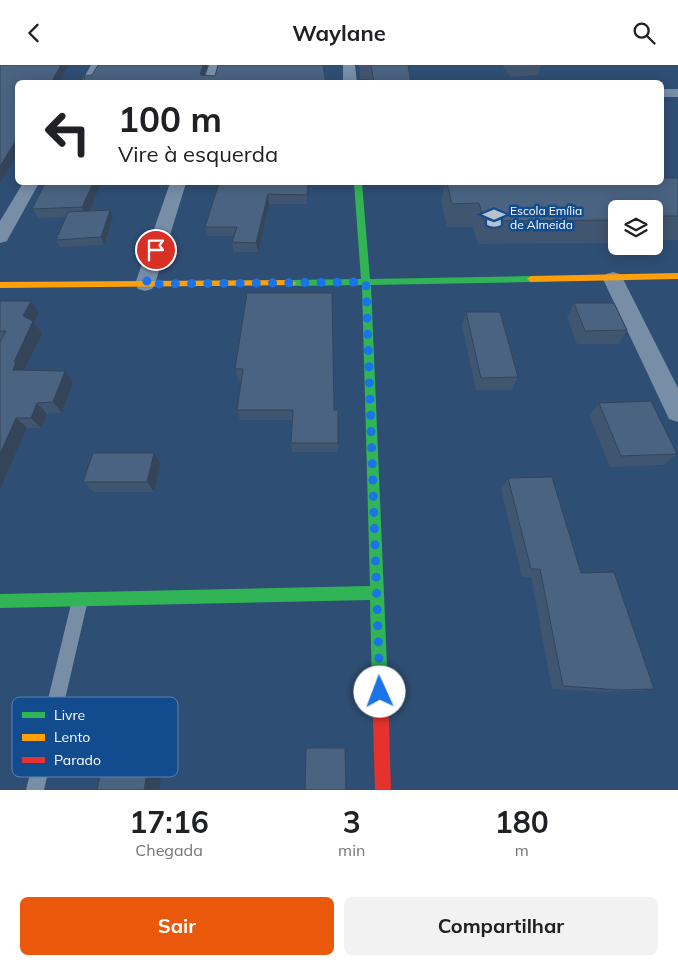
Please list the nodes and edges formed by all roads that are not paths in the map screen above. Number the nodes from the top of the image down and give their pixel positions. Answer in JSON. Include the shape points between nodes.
{"nodes":[{"id":1,"x":97,"y":65,"type":"edge"},
{"id":2,"x":215,"y":65,"type":"edge"},
{"id":3,"x":349,"y":65,"type":"edge"},
{"id":4,"x":90,"y":80,"type":"edge"},
{"id":5,"x":210,"y":80,"type":"edge"},
{"id":6,"x":350,"y":80,"type":"edge"},
{"id":7,"x":664,"y":93,"type":"edge"},
{"id":8,"x":678,"y":93,"type":"edge"},
{"id":9,"x":30,"y":185,"type":"edge"},
{"id":10,"x":177,"y":185,"type":"edge"},
{"id":11,"x":358,"y":185,"type":"edge"},
{"id":12,"x":0,"y":237,"type":"edge"},
{"id":13,"x":678,"y":276,"type":"edge"},
{"id":14,"x":613,"y":279,"type":"junction"},
{"id":15,"x":366,"y":282,"type":"junction"},
{"id":16,"x":146,"y":284,"type":"junction"},
{"id":17,"x":0,"y":285,"type":"edge"},
{"id":18,"x":678,"y":412,"type":"edge"},
{"id":19,"x":376,"y":593,"type":"junction"},
{"id":20,"x":80,"y":599,"type":"junction"},
{"id":21,"x":0,"y":601,"type":"edge"},
{"id":22,"x":57,"y":697,"type":"edge"},
{"id":23,"x":38,"y":777,"type":"edge"},
{"id":24,"x":35,"y":790,"type":"edge"},
{"id":25,"x":384,"y":790,"type":"edge"}],
"edges":[{"from":1,"to":4,"type":"street"},
{"from":2,"to":5,"type":"street"},
{"from":3,"to":6,"type":"street"},
{"from":7,"to":8,"type":"street"},
{"from":9,"to":12,"type":"street"},
{"from":10,"to":16,"type":"street"},
{"from":11,"to":15,"type":"street"},
{"from":13,"to":14,"type":"street"},
{"from":14,"to":15,"type":"street"},
{"from":14,"to":18,"type":"street"},
{"from":15,"to":16,"type":"street"},
{"from":15,"to":19,"type":"street"},
{"from":16,"to":17,"type":"street"},
{"from":19,"to":20,"type":"street"},
{"from":19,"to":25,"type":"street"},
{"from":20,"to":21,"type":"street"},
{"from":20,"to":22,"type":"lane"},
{"from":23,"to":24,"type":"lane"}]}
